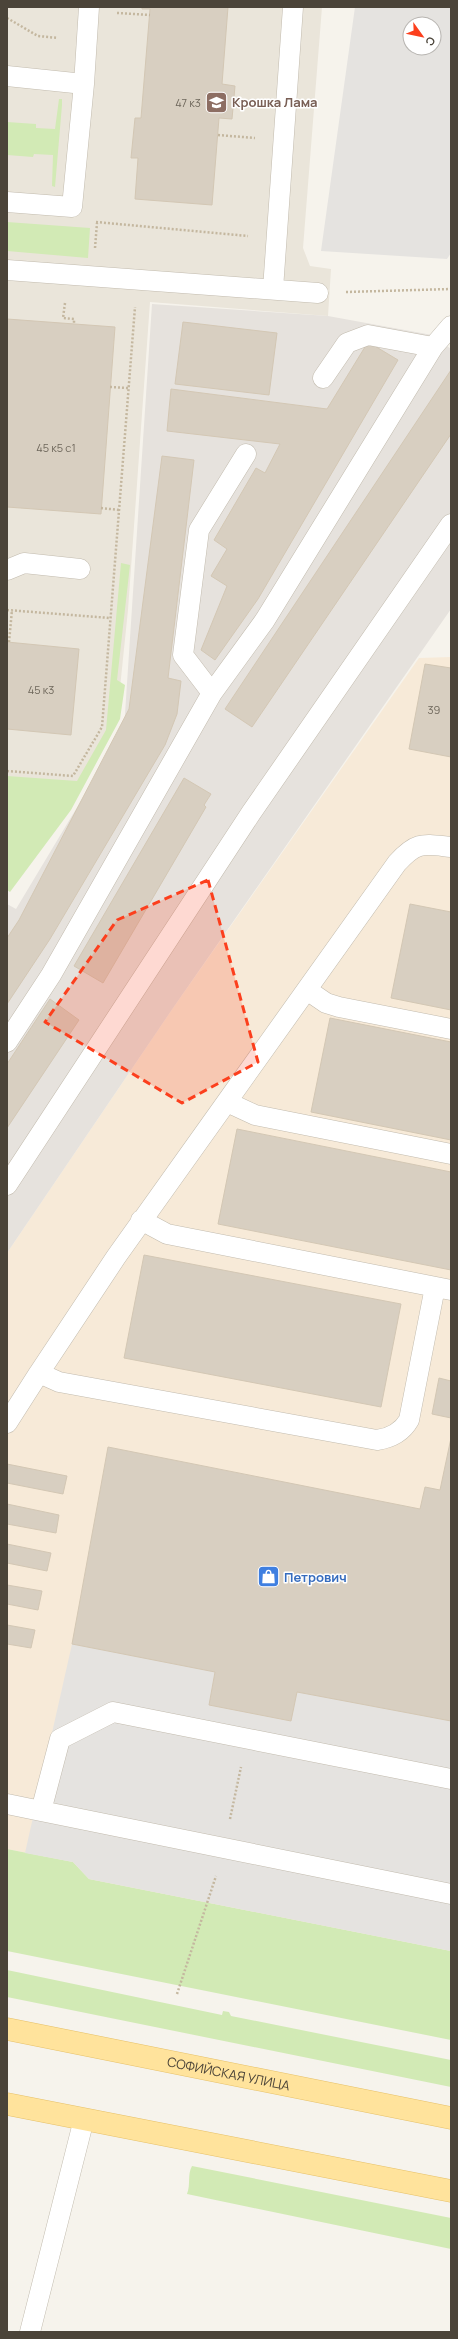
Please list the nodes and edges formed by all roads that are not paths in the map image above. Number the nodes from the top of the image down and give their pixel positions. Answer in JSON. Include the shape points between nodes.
{"nodes":[{"id":1,"x":89,"y":7,"type":"edge"},
{"id":2,"x":293,"y":7,"type":"edge"},
{"id":3,"x":7,"y":76,"type":"edge"},
{"id":4,"x":84,"y":84,"type":"junction"},
{"id":5,"x":7,"y":202,"type":"edge"},
{"id":6,"x":7,"y":270,"type":"edge"},
{"id":7,"x":273,"y":289,"type":"junction"},
{"id":8,"x":318,"y":292,"type":"road end"},
{"id":9,"x":451,"y":326,"type":"edge"},
{"id":10,"x":433,"y":347,"type":"junction"},
{"id":11,"x":323,"y":378,"type":"dead end"},
{"id":12,"x":246,"y":454,"type":"dead end"},
{"id":13,"x":451,"y":524,"type":"edge"},
{"id":14,"x":80,"y":569,"type":"dead end"},
{"id":15,"x":7,"y":570,"type":"edge"},
{"id":16,"x":212,"y":693,"type":"junction"},
{"id":17,"x":451,"y":846,"type":"edge"},
{"id":18,"x":307,"y":990,"type":"junction"},
{"id":19,"x":451,"y":1030,"type":"edge"},
{"id":20,"x":7,"y":1042,"type":"edge"},
{"id":21,"x":227,"y":1102,"type":"junction"},
{"id":22,"x":451,"y":1154,"type":"edge"},
{"id":23,"x":7,"y":1185,"type":"edge"},
{"id":24,"x":142,"y":1220,"type":"junction"},
{"id":25,"x":443,"y":1289,"type":"edge"},
{"id":26,"x":39,"y":1373,"type":"junction"},
{"id":27,"x":7,"y":1422,"type":"edge"},
{"id":28,"x":451,"y":1779,"type":"edge"},
{"id":29,"x":7,"y":1804,"type":"edge"},
{"id":30,"x":41,"y":1811,"type":"junction"},
{"id":31,"x":451,"y":1894,"type":"edge"},
{"id":32,"x":7,"y":2029,"type":"edge"},
{"id":33,"x":7,"y":2104,"type":"edge"},
{"id":34,"x":451,"y":2118,"type":"edge"},
{"id":35,"x":84,"y":2119,"type":"junction"},
{"id":36,"x":451,"y":2191,"type":"edge"},
{"id":37,"x":30,"y":2332,"type":"edge"}],
"edges":[{"from":1,"to":4,"type":"lane"},
{"from":2,"to":7,"type":"lane"},
{"from":3,"to":4,"type":"lane"},
{"from":4,"to":5,"type":"lane","via":[[72,207]]},
{"from":6,"to":7,"type":"lane"},
{"from":7,"to":8,"type":"lane"},
{"from":9,"to":10,"type":"lane"},
{"from":10,"to":11,"type":"lane","via":[[368,335],[346,343]]},
{"from":10,"to":16,"type":"lane","via":[[265,620]]},
{"from":12,"to":16,"type":"lane","via":[[198,530],[182,655]]},
{"from":13,"to":23,"type":"lane","via":[[251,813]]},
{"from":14,"to":15,"type":"lane","via":[[24,563]]},
{"from":16,"to":20,"type":"lane","via":[[55,968]]},
{"from":17,"to":18,"type":"lane","via":[[422,845],[407,852]]},
{"from":18,"to":19,"type":"lane","via":[[326,1003],[339,1007]]},
{"from":18,"to":21,"type":"lane"},
{"from":21,"to":22,"type":"lane","via":[[255,1115]]},
{"from":21,"to":24,"type":"lane"},
{"from":24,"to":25,"type":"lane","via":[[167,1234]]},
{"from":24,"to":26,"type":"lane"},
{"from":25,"to":26,"type":"lane","via":[[409,1420],[400,1431],[384,1439],[370,1439],[60,1382]]},
{"from":26,"to":27,"type":"lane"},
{"from":28,"to":30,"type":"lane","via":[[113,1712],[60,1739]]},
{"from":29,"to":30,"type":"lane"},
{"from":30,"to":31,"type":"lane"},
{"from":32,"to":34,"type":"main road","name":"СОФИЙСКАЯ УЛИЦА"},
{"from":33,"to":35,"type":"main road"},
{"from":35,"to":36,"type":"main road"},
{"from":35,"to":37,"type":"lane"}]}
